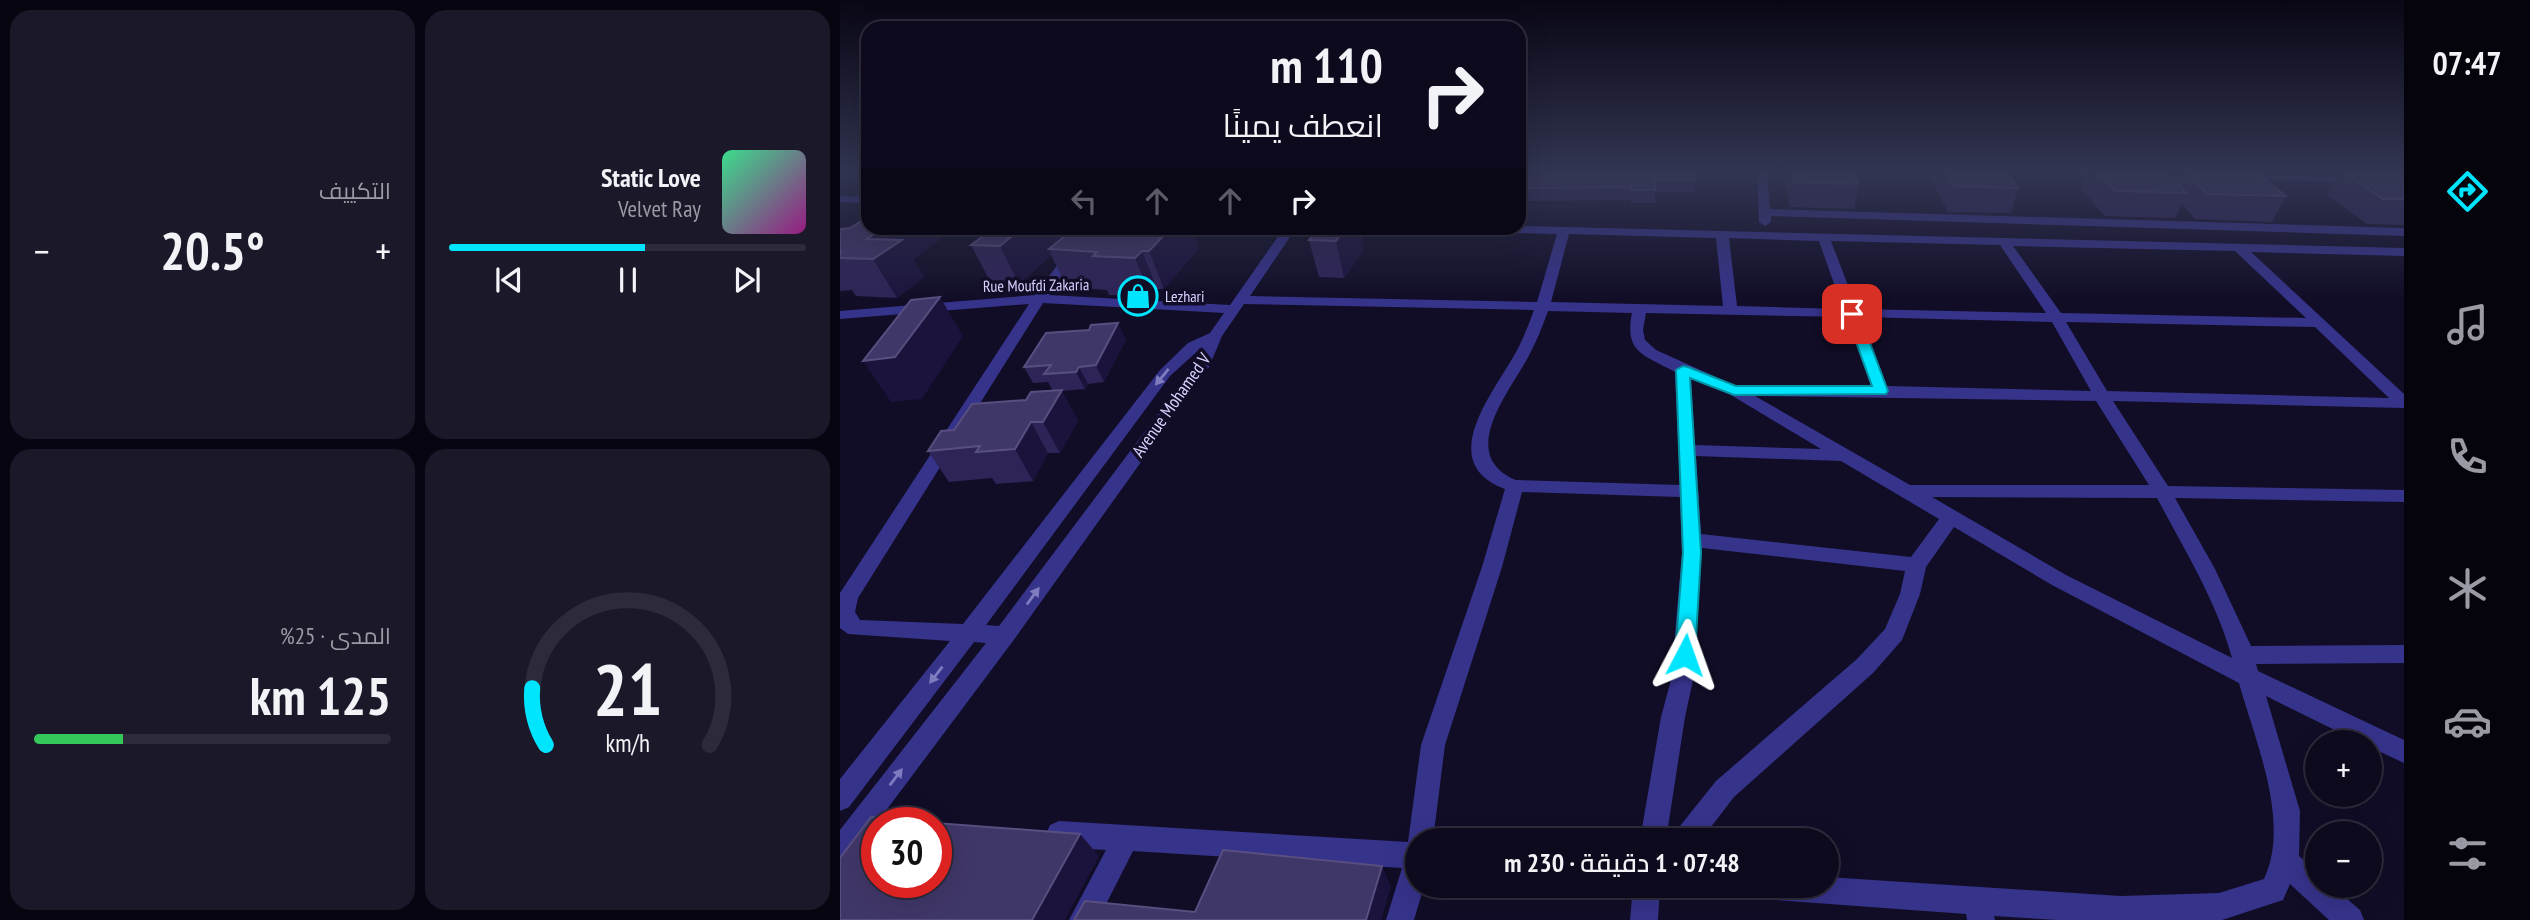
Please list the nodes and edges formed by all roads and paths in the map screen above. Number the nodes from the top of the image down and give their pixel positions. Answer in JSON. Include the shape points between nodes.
{"nodes":[{"id":1,"x":1766,"y":215,"type":"edge"},
{"id":2,"x":1855,"y":215,"type":"edge"},
{"id":3,"x":2182,"y":215,"type":"edge"},
{"id":4,"x":2191,"y":226,"type":"junction"},
{"id":5,"x":1526,"y":229,"type":"edge"},
{"id":6,"x":1564,"y":230,"type":"junction"},
{"id":7,"x":2404,"y":232,"type":"edge"},
{"id":8,"x":1086,"y":235,"type":"edge"},
{"id":9,"x":1285,"y":235,"type":"edge"},
{"id":10,"x":1722,"y":235,"type":"junction"},
{"id":11,"x":1762,"y":236,"type":"junction"},
{"id":12,"x":1824,"y":237,"type":"junction"},
{"id":13,"x":2004,"y":242,"type":"junction"},
{"id":14,"x":2239,"y":248,"type":"junction"},
{"id":15,"x":2404,"y":252,"type":"edge"},
{"id":16,"x":1039,"y":299,"type":"junction"},
{"id":17,"x":1236,"y":305,"type":"junction"},
{"id":18,"x":1544,"y":305,"type":"junction"},
{"id":19,"x":1640,"y":308,"type":"junction"},
{"id":20,"x":1731,"y":311,"type":"junction"},
{"id":21,"x":1852,"y":314,"type":"junction"},
{"id":22,"x":840,"y":315,"type":"edge"},
{"id":23,"x":2057,"y":318,"type":"junction"},
{"id":24,"x":2321,"y":323,"type":"junction"},
{"id":25,"x":1215,"y":336,"type":"junction"},
{"id":26,"x":1683,"y":370,"type":"junction"},
{"id":27,"x":1734,"y":391,"type":"junction"},
{"id":28,"x":1881,"y":391,"type":"junction"},
{"id":29,"x":2102,"y":397,"type":"junction"},
{"id":30,"x":2404,"y":403,"type":"edge"},
{"id":31,"x":1687,"y":450,"type":"junction"},
{"id":32,"x":1848,"y":455,"type":"junction"},
{"id":33,"x":1515,"y":486,"type":"junction"},
{"id":34,"x":1688,"y":491,"type":"junction"},
{"id":35,"x":1907,"y":491,"type":"junction"},
{"id":36,"x":2162,"y":491,"type":"junction"},
{"id":37,"x":2404,"y":496,"type":"edge"},
{"id":38,"x":1951,"y":517,"type":"junction"},
{"id":39,"x":1691,"y":540,"type":"junction"},
{"id":40,"x":1916,"y":565,"type":"junction"},
{"id":41,"x":968,"y":634,"type":"junction"},
{"id":42,"x":1004,"y":635,"type":"junction"},
{"id":43,"x":2404,"y":654,"type":"edge"},
{"id":44,"x":2248,"y":667,"type":"junction"},
{"id":45,"x":2404,"y":752,"type":"edge"},
{"id":46,"x":840,"y":799,"type":"edge"},
{"id":47,"x":880,"y":807,"type":"edge"},
{"id":48,"x":1422,"y":828,"type":"edge"},
{"id":49,"x":1655,"y":828,"type":"edge"},
{"id":50,"x":1694,"y":828,"type":"edge"},
{"id":51,"x":861,"y":831,"type":"edge"},
{"id":52,"x":1031,"y":832,"type":"edge"},
{"id":53,"x":1126,"y":838,"type":"junction"},
{"id":54,"x":840,"y":851,"type":"edge"},
{"id":55,"x":1405,"y":856,"type":"edge"},
{"id":56,"x":2286,"y":862,"type":"junction"},
{"id":57,"x":1839,"y":893,"type":"edge"},
{"id":58,"x":1406,"y":898,"type":"edge"},
{"id":59,"x":1646,"y":898,"type":"edge"},
{"id":60,"x":1979,"y":910,"type":"edge"},
{"id":61,"x":1083,"y":920,"type":"edge"},
{"id":62,"x":1400,"y":920,"type":"edge"},
{"id":63,"x":1644,"y":920,"type":"edge"},
{"id":64,"x":2350,"y":920,"type":"edge"}],
"edges":[{"from":1,"to":11,"type":"street"},
{"from":2,"to":4,"type":"street"},
{"from":3,"to":4,"type":"street"},
{"from":4,"to":7,"type":"street"},
{"from":5,"to":6,"type":"street"},
{"from":6,"to":10,"type":"street"},
{"from":6,"to":18,"type":"street"},
{"from":8,"to":16,"type":"street"},
{"from":9,"to":17,"type":"street"},
{"from":10,"to":11,"type":"street"},
{"from":10,"to":20,"type":"street"},
{"from":11,"to":12,"type":"street"},
{"from":12,"to":13,"type":"street"},
{"from":12,"to":21,"type":"street"},
{"from":13,"to":14,"type":"street"},
{"from":13,"to":23,"type":"street"},
{"from":14,"to":15,"type":"street"},
{"from":14,"to":24,"type":"street"},
{"from":16,"to":17,"type":"street","name":"Rue Moufdi Zakaria"},
{"from":16,"to":22,"type":"street","name":"Rue Moufdi Zakaria"},
{"from":16,"to":41,"type":"street","via":[[848,597],[844,612],[846,621],[856,628]]},
{"from":17,"to":18,"type":"street","name":"Rue Moufdi Zakaria"},
{"from":17,"to":25,"type":"street"},
{"from":18,"to":19,"type":"street","name":"Rue Moufdi Zakaria"},
{"from":18,"to":33,"type":"street","via":[[1515,370],[1482,426],[1479,449],[1485,467],[1498,481]]},
{"from":19,"to":20,"type":"street","name":"Rue Moufdi Zakaria"},
{"from":19,"to":26,"type":"street","via":[[1638,341]]},
{"from":20,"to":21,"type":"street","name":"Rue Moufdi Zakaria"},
{"from":21,"to":23,"type":"street","name":"Rue Moufdi Zakaria"},
{"from":21,"to":28,"type":"street"},
{"from":23,"to":24,"type":"street","name":"Rue Moufdi Zakaria"},
{"from":23,"to":29,"type":"street"},
{"from":24,"to":30,"type":"street"},
{"from":25,"to":41,"type":"street","name":"Avenue Mohamed V","one_way":true,"via":[[1193,346],[1165,373]]},
{"from":42,"to":25,"type":"street","name":"Avenue Mohamed V","one_way":true,"via":[[1201,368]]},
{"from":26,"to":27,"type":"street"},
{"from":26,"to":31,"type":"street"},
{"from":27,"to":28,"type":"street"},
{"from":27,"to":32,"type":"street"},
{"from":28,"to":29,"type":"street"},
{"from":29,"to":30,"type":"street"},
{"from":29,"to":36,"type":"street"},
{"from":31,"to":32,"type":"street"},
{"from":31,"to":34,"type":"street"},
{"from":32,"to":35,"type":"street"},
{"from":33,"to":34,"type":"street"},
{"from":33,"to":48,"type":"street","via":[[1433,745]]},
{"from":34,"to":39,"type":"street"},
{"from":35,"to":36,"type":"street"},
{"from":35,"to":38,"type":"street"},
{"from":36,"to":37,"type":"street"},
{"from":36,"to":44,"type":"street","via":[[2223,603]]},
{"from":38,"to":40,"type":"street"},
{"from":38,"to":44,"type":"street","via":[[2059,580]]},
{"from":39,"to":40,"type":"street"},
{"from":39,"to":49,"type":"street","via":[[1682,680]]},
{"from":40,"to":50,"type":"street","via":[[1894,634],[1865,666],[1725,789]]},
{"from":41,"to":42,"type":"street"},
{"from":41,"to":46,"type":"street","name":"Avenue Mohamed V","one_way":true},
{"from":47,"to":42,"type":"street","name":"Avenue Mohamed V","one_way":true},
{"from":43,"to":44,"type":"street"},
{"from":44,"to":45,"type":"street"},
{"from":44,"to":56,"type":"street","via":[[2287,811]]},
{"from":51,"to":54,"type":"street","name":"Avenue Mohamed V"},
{"from":52,"to":53,"type":"street"},
{"from":53,"to":55,"type":"street"},
{"from":53,"to":61,"type":"street"},
{"from":56,"to":60,"type":"street","via":[[2273,890],[2219,907]]},
{"from":56,"to":64,"type":"street"},
{"from":57,"to":60,"type":"street"},
{"from":58,"to":62,"type":"street"},
{"from":59,"to":63,"type":"street"}]}
